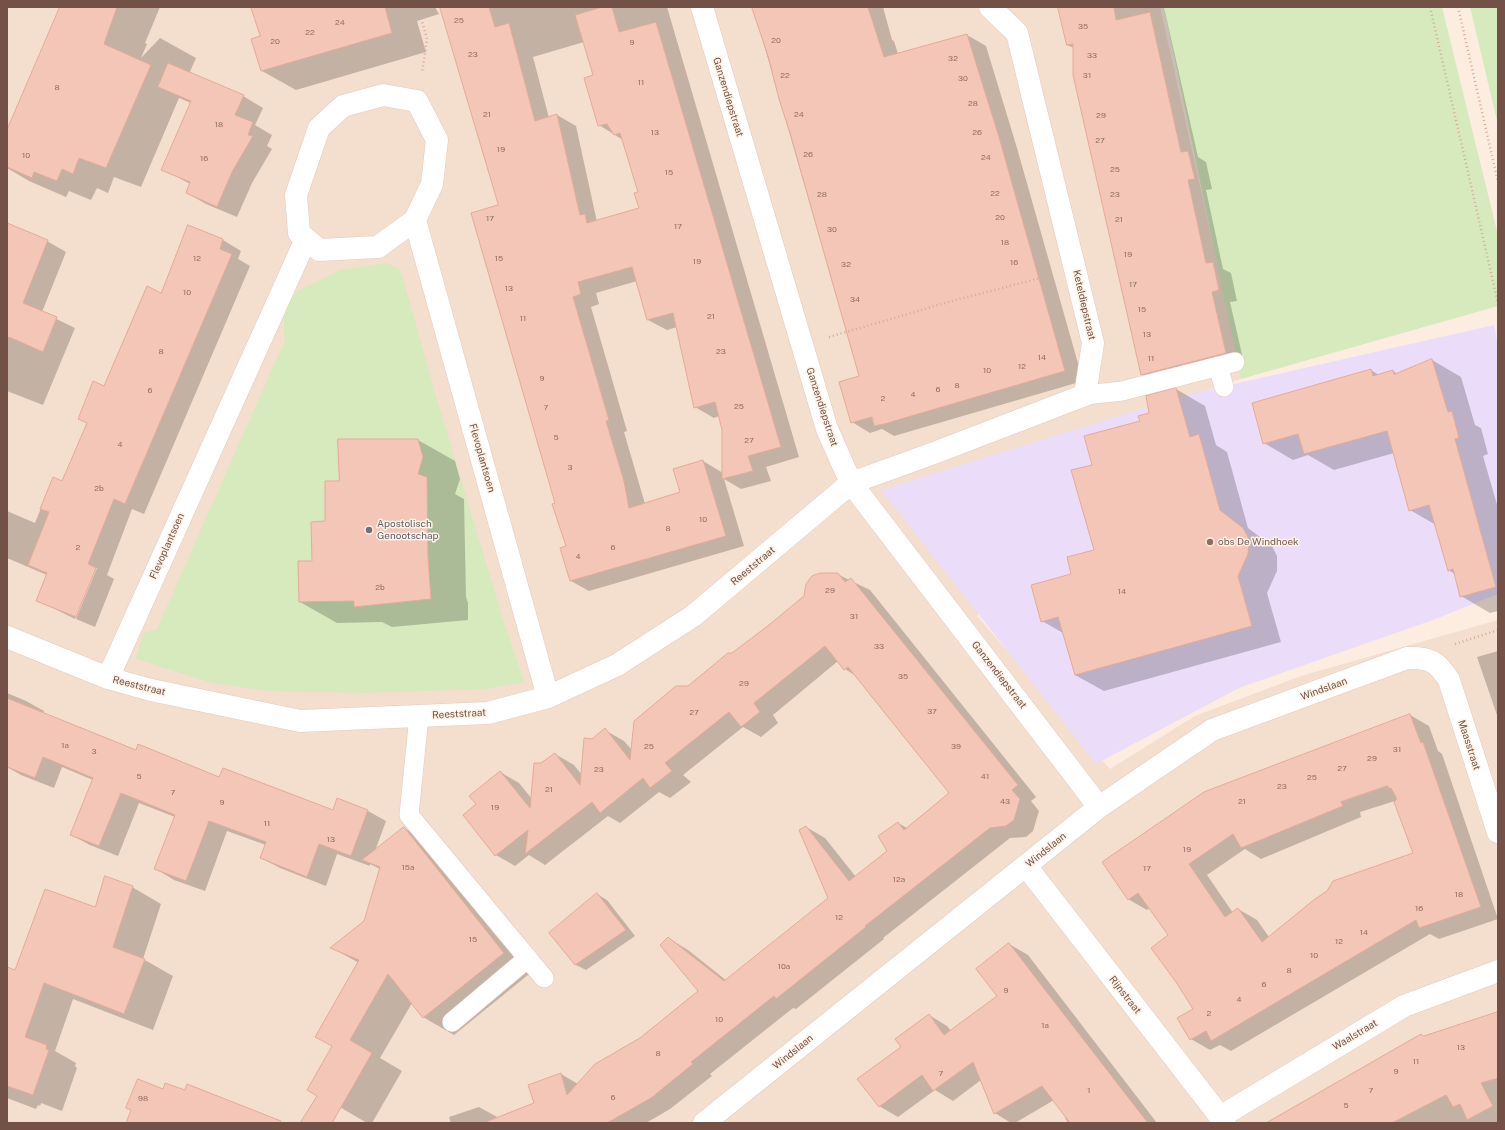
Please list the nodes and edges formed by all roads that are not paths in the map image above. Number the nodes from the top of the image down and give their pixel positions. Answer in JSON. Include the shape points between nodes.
{"nodes":[{"id":1,"x":702,"y":7,"type":"edge"},
{"id":2,"x":990,"y":7,"type":"edge"},
{"id":3,"x":415,"y":220,"type":"junction"},
{"id":4,"x":306,"y":239,"type":"junction"},
{"id":5,"x":1224,"y":387,"type":"dead end"},
{"id":6,"x":1085,"y":395,"type":"junction"},
{"id":7,"x":851,"y":483,"type":"junction"},
{"id":8,"x":7,"y":638,"type":"edge"},
{"id":9,"x":1433,"y":661,"type":"joint"},
{"id":10,"x":108,"y":678,"type":"junction"},
{"id":11,"x":548,"y":697,"type":"junction"},
{"id":12,"x":419,"y":716,"type":"junction"},
{"id":13,"x":1099,"y":807,"type":"junction"},
{"id":14,"x":1498,"y":832,"type":"edge"},
{"id":15,"x":1026,"y":866,"type":"junction"},
{"id":16,"x":528,"y":958,"type":"junction"},
{"id":17,"x":1498,"y":970,"type":"edge"},
{"id":18,"x":544,"y":978,"type":"dead end"},
{"id":19,"x":452,"y":1022,"type":"dead end"},
{"id":20,"x":1222,"y":1120,"type":"edge"},
{"id":21,"x":704,"y":1123,"type":"edge"}],
"edges":[{"from":1,"to":7,"type":"street","name":"Ganzendiepstraat","via":[[827,429]]},
{"from":2,"to":6,"type":"street","name":"Keteldiepstraat","via":[[1017,33],[1075,269],[1093,343]]},
{"from":3,"to":4,"type":"street","via":[[378,247],[319,250]]},
{"from":3,"to":4,"type":"street","via":[[432,184],[437,140],[417,101],[383,95],[343,106],[319,128],[296,195],[299,233]]},
{"from":3,"to":11,"type":"street","name":"Flevoplantsoen"},
{"from":4,"to":10,"type":"street","name":"Flevoplantsoen"},
{"from":5,"to":6,"type":"lane","via":[[1227,364],[1122,391]]},
{"from":6,"to":7,"type":"street"},
{"from":7,"to":11,"type":"street","name":"Reeststraat","via":[[693,616],[617,664]]},
{"from":7,"to":13,"type":"street","name":"Ganzendiepstraat"},
{"from":8,"to":10,"type":"street","name":"Reeststraat"},
{"from":9,"to":13,"type":"street","name":"Windslaan","via":[[1407,658],[1212,730]]},
{"from":9,"to":14,"type":"street","name":"Maasstraat","via":[[1442,669],[1448,680]]},
{"from":10,"to":12,"type":"street","name":"Reeststraat","via":[[152,690],[300,721]]},
{"from":11,"to":12,"type":"street","name":"Reeststraat","via":[[488,713]]},
{"from":12,"to":16,"type":"lane","via":[[409,815]]},
{"from":13,"to":15,"type":"street","name":"Windslaan"},
{"from":15,"to":20,"type":"street","name":"Rijnstraat"},
{"from":15,"to":21,"type":"street","name":"Windslaan"},
{"from":16,"to":18,"type":"lane"},
{"from":16,"to":19,"type":"lane"},
{"from":17,"to":20,"type":"street","name":"Waalstraat","via":[[1404,1006]]}]}
